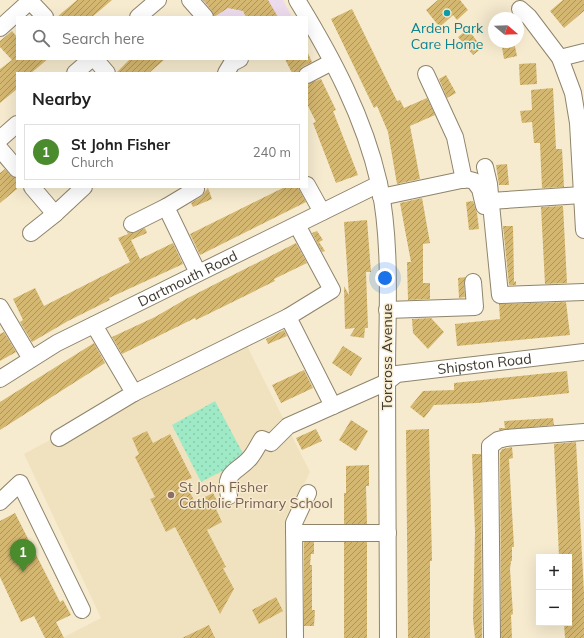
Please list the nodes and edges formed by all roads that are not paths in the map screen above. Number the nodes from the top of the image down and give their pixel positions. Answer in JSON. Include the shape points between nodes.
{"nodes":[{"id":1,"x":158,"y":0,"type":"edge"},
{"id":2,"x":190,"y":0,"type":"edge"},
{"id":3,"x":297,"y":0,"type":"edge"},
{"id":4,"x":31,"y":1,"type":"edge"},
{"id":5,"x":520,"y":9,"type":"dead end"},
{"id":6,"x":44,"y":16,"type":"edge"},
{"id":7,"x":139,"y":16,"type":"edge"},
{"id":8,"x":204,"y":16,"type":"edge"},
{"id":9,"x":305,"y":16,"type":"edge"},
{"id":10,"x":308,"y":21,"type":"edge"},
{"id":11,"x":0,"y":28,"type":"edge"},
{"id":12,"x":584,"y":52,"type":"edge"},
{"id":13,"x":560,"y":58,"type":"junction"},
{"id":14,"x":90,"y":60,"type":"edge"},
{"id":15,"x":238,"y":60,"type":"edge"},
{"id":16,"x":332,"y":62,"type":"junction"},
{"id":17,"x":76,"y":72,"type":"edge"},
{"id":18,"x":107,"y":72,"type":"edge"},
{"id":19,"x":227,"y":72,"type":"edge"},
{"id":20,"x":308,"y":74,"type":"edge"},
{"id":21,"x":426,"y":74,"type":"dead end"},
{"id":22,"x":581,"y":123,"type":"edge"},
{"id":23,"x":16,"y":125,"type":"edge"},
{"id":24,"x":0,"y":139,"type":"edge"},
{"id":25,"x":0,"y":149,"type":"edge"},
{"id":26,"x":485,"y":167,"type":"dead end"},
{"id":27,"x":16,"y":168,"type":"edge"},
{"id":28,"x":464,"y":180,"type":"junction"},
{"id":29,"x":308,"y":187,"type":"edge"},
{"id":30,"x":33,"y":188,"type":"edge"},
{"id":31,"x":83,"y":188,"type":"edge"},
{"id":32,"x":196,"y":189,"type":"dead end"},
{"id":33,"x":380,"y":191,"type":"junction"},
{"id":34,"x":582,"y":195,"type":"junction"},
{"id":35,"x":166,"y":206,"type":"junction"},
{"id":36,"x":488,"y":208,"type":"junction"},
{"id":37,"x":322,"y":212,"type":"junction"},
{"id":38,"x":55,"y":214,"type":"junction"},
{"id":39,"x":132,"y":224,"type":"dead end"},
{"id":40,"x":297,"y":225,"type":"junction"},
{"id":41,"x":584,"y":230,"type":"edge"},
{"id":42,"x":32,"y":233,"type":"dead end"},
{"id":43,"x":198,"y":274,"type":"junction"},
{"id":44,"x":473,"y":282,"type":"dead end"},
{"id":45,"x":584,"y":292,"type":"edge"},
{"id":46,"x":0,"y":307,"type":"edge"},
{"id":47,"x":387,"y":310,"type":"junction"},
{"id":48,"x":288,"y":317,"type":"junction"},
{"id":49,"x":94,"y":325,"type":"junction"},
{"id":50,"x":584,"y":352,"type":"edge"},
{"id":51,"x":31,"y":359,"type":"junction"},
{"id":52,"x":0,"y":379,"type":"edge"},
{"id":53,"x":387,"y":382,"type":"junction"},
{"id":54,"x":134,"y":393,"type":"junction"},
{"id":55,"x":333,"y":406,"type":"junction"},
{"id":56,"x":584,"y":432,"type":"edge"},
{"id":57,"x":59,"y":438,"type":"dead end"},
{"id":58,"x":308,"y":493,"type":"dead end"},
{"id":59,"x":228,"y":496,"type":"dead end"},
{"id":60,"x":0,"y":502,"type":"edge"},
{"id":61,"x":294,"y":533,"type":"junction"},
{"id":62,"x":388,"y":533,"type":"junction"},
{"id":63,"x":82,"y":610,"type":"dead end"},
{"id":64,"x":295,"y":638,"type":"edge"},
{"id":65,"x":388,"y":638,"type":"edge"},
{"id":66,"x":492,"y":638,"type":"edge"}],
"edges":[{"from":1,"to":7,"type":"street"},
{"from":2,"to":8,"type":"street"},
{"from":3,"to":9,"type":"street","name":"Torcross Avenue"},
{"from":4,"to":6,"type":"street"},
{"from":4,"to":11,"type":"street"},
{"from":5,"to":13,"type":"street"},
{"from":10,"to":16,"type":"street","name":"Torcross Avenue"},
{"from":12,"to":13,"type":"street"},
{"from":13,"to":22,"type":"street"},
{"from":14,"to":17,"type":"street"},
{"from":14,"to":18,"type":"street"},
{"from":15,"to":19,"type":"street"},
{"from":16,"to":20,"type":"street"},
{"from":16,"to":33,"type":"street","name":"Torcross Avenue","via":[[358,116]]},
{"from":21,"to":28,"type":"street","via":[[455,137]]},
{"from":22,"to":34,"type":"street"},
{"from":23,"to":24,"type":"street"},
{"from":25,"to":27,"type":"street"},
{"from":26,"to":36,"type":"street"},
{"from":28,"to":33,"type":"street","name":"Dartmouth Road"},
{"from":28,"to":36,"type":"street","via":[[474,181]]},
{"from":29,"to":37,"type":"street"},
{"from":30,"to":38,"type":"street"},
{"from":31,"to":38,"type":"street"},
{"from":32,"to":35,"type":"street"},
{"from":33,"to":37,"type":"street","name":"Dartmouth Road"},
{"from":33,"to":47,"type":"street","name":"Torcross Avenue","via":[[386,248]]},
{"from":34,"to":36,"type":"street"},
{"from":34,"to":41,"type":"street"},
{"from":35,"to":39,"type":"street"},
{"from":35,"to":43,"type":"street"},
{"from":36,"to":45,"type":"street","via":[[500,295]]},
{"from":37,"to":40,"type":"street","name":"Dartmouth Road"},
{"from":38,"to":42,"type":"street"},
{"from":40,"to":43,"type":"street","name":"Dartmouth Road"},
{"from":40,"to":48,"type":"street","via":[[332,290]]},
{"from":43,"to":49,"type":"street","name":"Dartmouth Road"},
{"from":44,"to":47,"type":"street","via":[[475,307]]},
{"from":46,"to":51,"type":"street"},
{"from":47,"to":53,"type":"street","name":"Torcross Avenue"},
{"from":48,"to":54,"type":"street"},
{"from":48,"to":55,"type":"street"},
{"from":49,"to":51,"type":"street","name":"Dartmouth Road"},
{"from":49,"to":54,"type":"street"},
{"from":50,"to":53,"type":"street","name":"Shipston Road","via":[[396,374]]},
{"from":51,"to":52,"type":"street","name":"Dartmouth Road"},
{"from":53,"to":55,"type":"street","name":"Shipston Road"},
{"from":53,"to":62,"type":"street","name":"Torcross Avenue"},
{"from":54,"to":57,"type":"street"},
{"from":55,"to":59,"type":"street","name":"Shipston Road","via":[[288,426],[270,443],[262,439],[249,458],[227,479]]},
{"from":56,"to":66,"type":"street","via":[[506,438],[490,446]]},
{"from":58,"to":61,"type":"street","via":[[294,522]]},
{"from":60,"to":63,"type":"street","via":[[20,483]]},
{"from":61,"to":62,"type":"street"},
{"from":61,"to":64,"type":"street"},
{"from":62,"to":65,"type":"street","name":"Torcross Avenue"}]}
